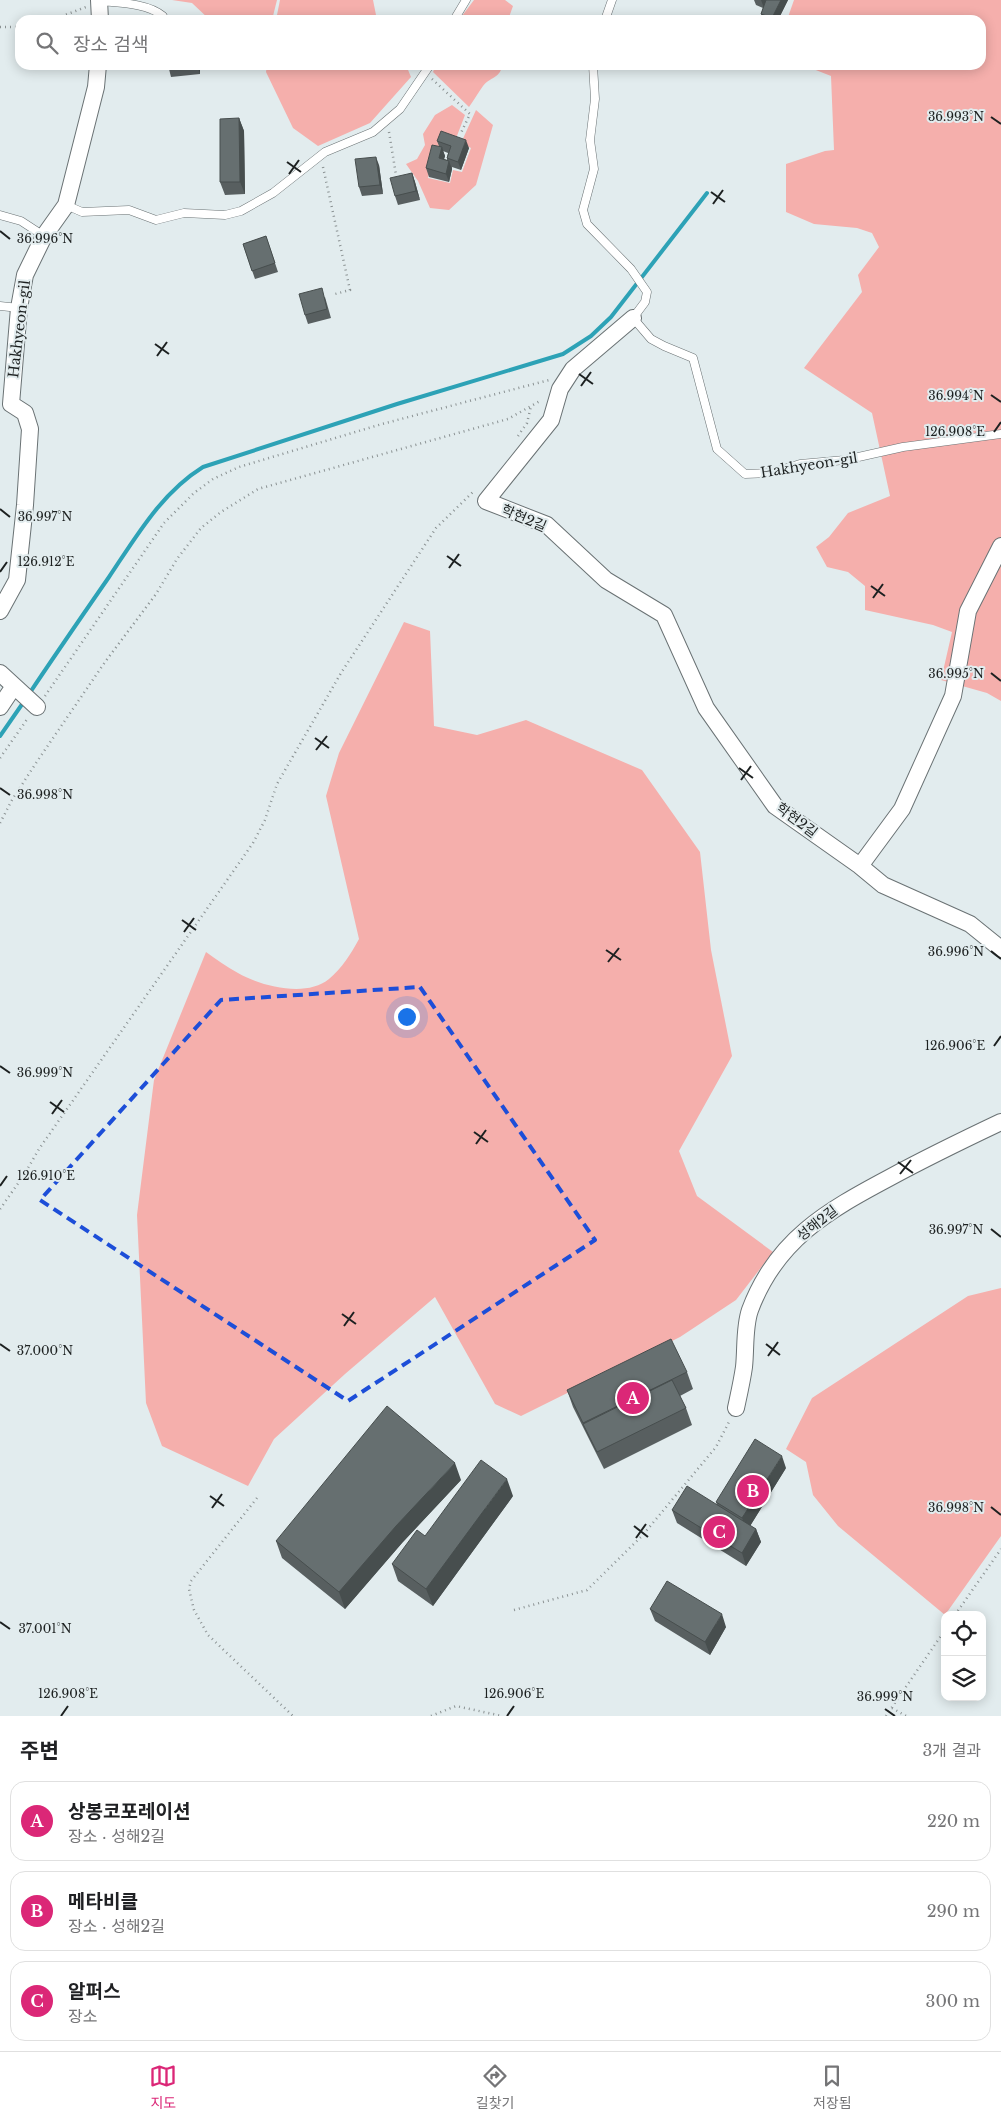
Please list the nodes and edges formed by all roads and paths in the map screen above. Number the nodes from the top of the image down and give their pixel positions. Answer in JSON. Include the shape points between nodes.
{"nodes":[{"id":1,"x":466,"y":0,"type":"edge"},
{"id":2,"x":612,"y":0,"type":"edge"},
{"id":3,"x":99,"y":1,"type":"edge"},
{"id":4,"x":64,"y":15,"type":"edge"},
{"id":5,"x":100,"y":15,"type":"edge"},
{"id":6,"x":162,"y":15,"type":"edge"},
{"id":7,"x":457,"y":15,"type":"edge"},
{"id":8,"x":607,"y":15,"type":"edge"},
{"id":9,"x":0,"y":27,"type":"edge"},
{"id":10,"x":15,"y":27,"type":"edge"},
{"id":11,"x":98,"y":70,"type":"edge"},
{"id":12,"x":426,"y":70,"type":"edge"},
{"id":13,"x":428,"y":70,"type":"edge"},
{"id":14,"x":593,"y":70,"type":"edge"},
{"id":15,"x":387,"y":121,"type":"junction"},
{"id":16,"x":460,"y":135,"type":"dead end"},
{"id":17,"x":320,"y":156,"type":"junction"},
{"id":18,"x":396,"y":175,"type":"edge"},
{"id":19,"x":66,"y":204,"type":"junction"},
{"id":20,"x":0,"y":215,"type":"edge"},
{"id":21,"x":44,"y":236,"type":"junction"},
{"id":22,"x":335,"y":294,"type":"dead end"},
{"id":23,"x":0,"y":306,"type":"edge"},
{"id":24,"x":19,"y":308,"type":"junction"},
{"id":25,"x":633,"y":318,"type":"junction"},
{"id":26,"x":573,"y":369,"type":"junction"},
{"id":27,"x":545,"y":395,"type":"dead end"},
{"id":28,"x":5,"y":403,"type":"edge"},
{"id":29,"x":531,"y":406,"type":"junction"},
{"id":30,"x":1001,"y":434,"type":"edge"},
{"id":31,"x":517,"y":437,"type":"dead end"},
{"id":32,"x":481,"y":495,"type":"junction"},
{"id":33,"x":1001,"y":546,"type":"edge"},
{"id":34,"x":0,"y":611,"type":"edge"},
{"id":35,"x":0,"y":673,"type":"edge"},
{"id":36,"x":14,"y":686,"type":"junction"},
{"id":37,"x":0,"y":707,"type":"edge"},
{"id":38,"x":37,"y":707,"type":"junction"},
{"id":39,"x":0,"y":758,"type":"edge"},
{"id":40,"x":0,"y":823,"type":"edge"},
{"id":41,"x":860,"y":866,"type":"junction"},
{"id":42,"x":1001,"y":949,"type":"edge"},
{"id":43,"x":1001,"y":1122,"type":"edge"},
{"id":44,"x":0,"y":1209,"type":"edge"},
{"id":45,"x":736,"y":1408,"type":"joint"},
{"id":46,"x":257,"y":1498,"type":"dead end"},
{"id":47,"x":1001,"y":1549,"type":"edge"},
{"id":48,"x":514,"y":1610,"type":"dead end"},
{"id":49,"x":959,"y":1611,"type":"edge"},
{"id":50,"x":941,"y":1636,"type":"edge"},
{"id":51,"x":892,"y":1708,"type":"junction"},
{"id":52,"x":293,"y":1716,"type":"edge"},
{"id":53,"x":431,"y":1716,"type":"edge"},
{"id":54,"x":502,"y":1716,"type":"edge"},
{"id":55,"x":886,"y":1716,"type":"edge"},
{"id":56,"x":906,"y":1716,"type":"edge"}],
"edges":[{"from":1,"to":7,"type":"lane"},
{"from":2,"to":8,"type":"lane"},
{"from":3,"to":4,"type":"path"},
{"from":3,"to":5,"type":"street"},
{"from":3,"to":6,"type":"lane","via":[[156,10]]},
{"from":9,"to":10,"type":"path"},
{"from":11,"to":19,"type":"street","name":"Hakhyeon-gil"},
{"from":12,"to":15,"type":"lane","via":[[400,109]]},
{"from":13,"to":16,"type":"path","via":[[444,92],[470,114]]},
{"from":14,"to":25,"type":"lane","via":[[590,140],[594,169],[583,210],[587,224],[631,269],[647,292],[645,302]]},
{"from":15,"to":17,"type":"lane","via":[[373,132]]},
{"from":15,"to":18,"type":"path"},
{"from":17,"to":19,"type":"lane","via":[[259,202],[240,212],[225,215],[184,213],[156,220],[129,210],[82,212]]},
{"from":17,"to":22,"type":"path","via":[[350,290]]},
{"from":19,"to":21,"type":"street","name":"Hakhyeon-gil"},
{"from":20,"to":21,"type":"lane","via":[[21,221]]},
{"from":21,"to":24,"type":"street","name":"Hakhyeon-gil","via":[[25,275]]},
{"from":23,"to":24,"type":"lane"},
{"from":24,"to":28,"type":"street","name":"Hakhyeon-gil"},
{"from":25,"to":26,"type":"street"},
{"from":25,"to":30,"type":"lane","name":"Hakhyeon-gil","via":[[651,339],[693,358],[717,449],[745,474],[771,473],[800,464],[845,460],[903,447]]},
{"from":26,"to":32,"type":"street","via":[[560,390],[551,420]]},
{"from":26,"to":38,"type":"path","via":[[564,376],[382,424],[240,466],[213,478],[164,523]]},
{"from":27,"to":29,"type":"path"},
{"from":28,"to":34,"type":"street","name":"Hakhyeon-gil","via":[[25,413],[30,429],[17,580]]},
{"from":29,"to":31,"type":"path","via":[[527,423]]},
{"from":29,"to":40,"type":"path","via":[[508,418],[258,489],[221,512],[201,528],[177,559],[156,594],[36,763]]},
{"from":32,"to":41,"type":"street","name":"학현2길","via":[[547,525],[606,580],[664,615],[706,708],[775,806]]},
{"from":32,"to":44,"type":"path","via":[[436,528],[385,602],[278,784],[253,843]]},
{"from":33,"to":41,"type":"street","via":[[968,611],[952,696],[902,809]]},
{"from":35,"to":36,"type":"street"},
{"from":36,"to":37,"type":"street"},
{"from":36,"to":38,"type":"street"},
{"from":38,"to":39,"type":"path"},
{"from":41,"to":42,"type":"street","name":"학현2길","via":[[883,886],[970,924]]},
{"from":43,"to":45,"type":"street","name":"성해2길","via":[[844,1202],[812,1223],[786,1249],[763,1282],[749,1312],[744,1368]]},
{"from":45,"to":48,"type":"path","via":[[716,1447],[642,1536],[587,1590]]},
{"from":46,"to":52,"type":"path","via":[[191,1582],[189,1590],[194,1610],[208,1635]]},
{"from":47,"to":49,"type":"path"},
{"from":50,"to":51,"type":"path"},
{"from":51,"to":55,"type":"path"},
{"from":51,"to":56,"type":"path"},
{"from":53,"to":54,"type":"path","via":[[456,1706]]}]}
